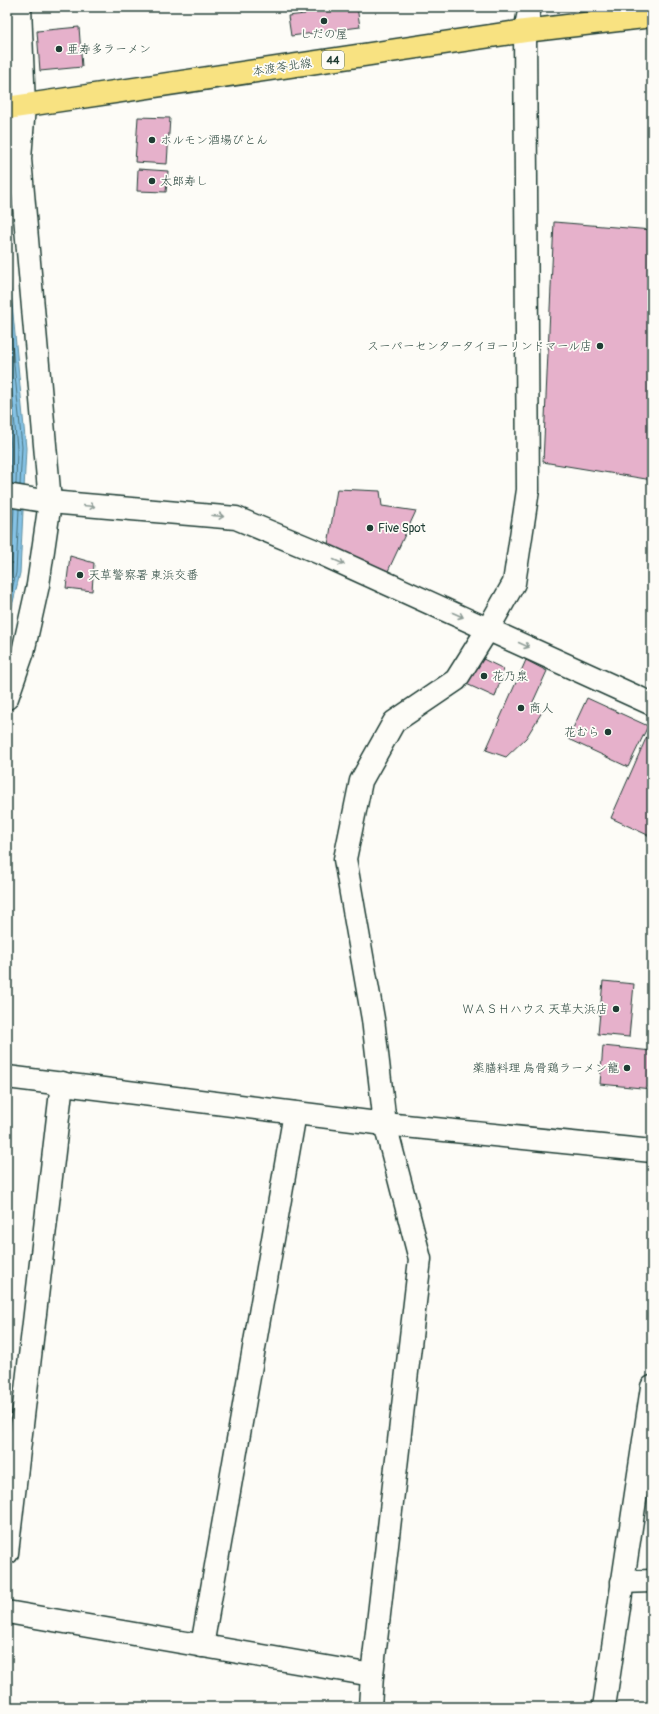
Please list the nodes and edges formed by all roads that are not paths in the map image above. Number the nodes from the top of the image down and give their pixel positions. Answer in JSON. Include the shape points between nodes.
{"nodes":[{"id":1,"x":20,"y":7,"type":"edge"},
{"id":2,"x":530,"y":7,"type":"edge"},
{"id":3,"x":652,"y":16,"type":"edge"},
{"id":4,"x":525,"y":31,"type":"junction"},
{"id":5,"x":15,"y":107,"type":"edge"},
{"id":6,"x":7,"y":495,"type":"edge"},
{"id":7,"x":43,"y":501,"type":"junction"},
{"id":8,"x":488,"y":629,"type":"junction"},
{"id":9,"x":7,"y":698,"type":"edge"},
{"id":10,"x":652,"y":704,"type":"edge"},
{"id":11,"x":7,"y":1077,"type":"edge"},
{"id":12,"x":62,"y":1083,"type":"junction"},
{"id":13,"x":295,"y":1113,"type":"junction"},
{"id":14,"x":385,"y":1124,"type":"junction"},
{"id":15,"x":652,"y":1151,"type":"edge"},
{"id":16,"x":652,"y":1387,"type":"edge"},
{"id":17,"x":16,"y":1406,"type":"edge"},
{"id":18,"x":7,"y":1553,"type":"edge"},
{"id":19,"x":652,"y":1581,"type":"edge"},
{"id":20,"x":622,"y":1582,"type":"junction"},
{"id":21,"x":7,"y":1612,"type":"edge"},
{"id":22,"x":202,"y":1646,"type":"junction"},
{"id":23,"x":372,"y":1675,"type":"junction"},
{"id":24,"x":370,"y":1707,"type":"edge"},
{"id":25,"x":604,"y":1707,"type":"edge"}],
"edges":[{"from":1,"to":5,"type":"street"},
{"from":2,"to":4,"type":"street"},
{"from":3,"to":4,"type":"main road","name":"本渡苓北線","number":"44"},
{"from":4,"to":5,"type":"main road","name":"本渡苓北線","number":"44"},
{"from":4,"to":8,"type":"street","via":[[528,490],[514,583]]},
{"from":5,"to":7,"type":"street"},
{"from":6,"to":7,"type":"street"},
{"from":7,"to":8,"type":"street","one_way":true,"via":[[236,518]]},
{"from":7,"to":9,"type":"street","via":[[36,592],[23,652]]},
{"from":8,"to":10,"type":"street","one_way":true},
{"from":8,"to":14,"type":"street","via":[[456,680],[394,722],[361,781],[345,859],[373,1019]]},
{"from":11,"to":12,"type":"street"},
{"from":12,"to":13,"type":"street"},
{"from":12,"to":17,"type":"street"},
{"from":13,"to":14,"type":"street"},
{"from":13,"to":22,"type":"street"},
{"from":14,"to":15,"type":"street"},
{"from":14,"to":23,"type":"street","via":[[420,1259]]},
{"from":16,"to":20,"type":"street"},
{"from":17,"to":18,"type":"street"},
{"from":19,"to":20,"type":"street"},
{"from":20,"to":25,"type":"street"},
{"from":21,"to":22,"type":"street"},
{"from":22,"to":23,"type":"street"},
{"from":23,"to":24,"type":"street"}]}
